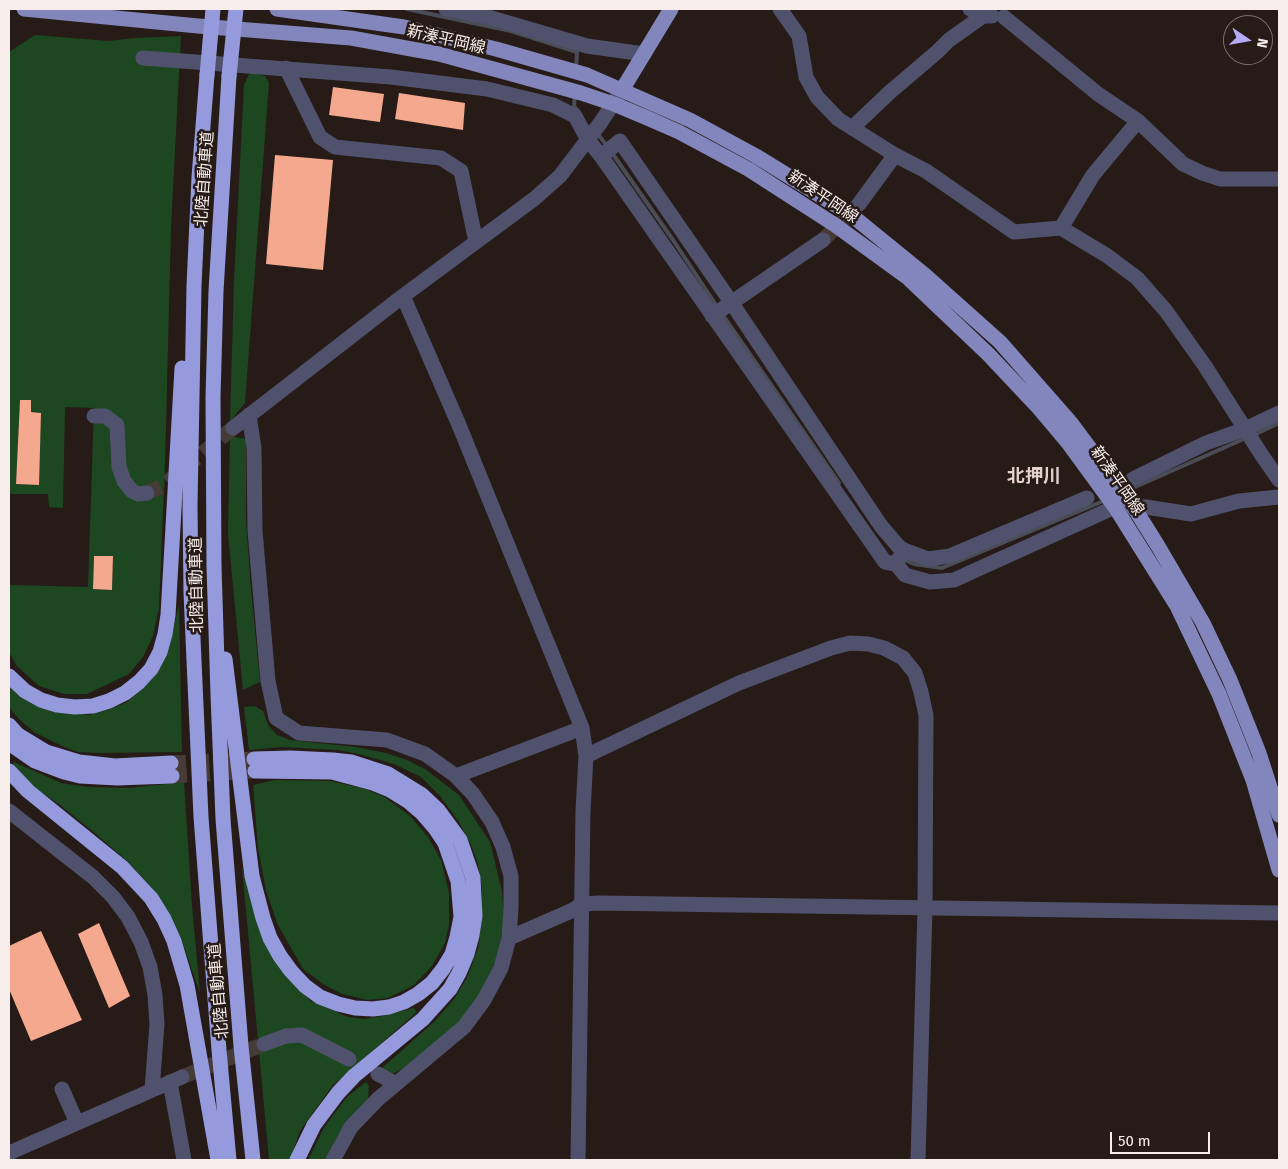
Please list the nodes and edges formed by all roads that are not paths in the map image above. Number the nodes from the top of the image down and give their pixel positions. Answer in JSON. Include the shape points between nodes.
{"nodes":[{"id":1,"x":24,"y":9,"type":"edge"},
{"id":2,"x":213,"y":9,"type":"edge"},
{"id":3,"x":236,"y":9,"type":"edge"},
{"id":4,"x":277,"y":9,"type":"edge"},
{"id":5,"x":446,"y":9,"type":"edge"},
{"id":6,"x":672,"y":9,"type":"edge"},
{"id":7,"x":780,"y":9,"type":"edge"},
{"id":8,"x":977,"y":12,"type":"edge"},
{"id":9,"x":1007,"y":13,"type":"edge"},
{"id":10,"x":644,"y":54,"type":"junction"},
{"id":11,"x":143,"y":58,"type":"dead end"},
{"id":12,"x":286,"y":68,"type":"junction"},
{"id":13,"x":622,"y":90,"type":"junction"},
{"id":14,"x":614,"y":104,"type":"junction"},
{"id":15,"x":1138,"y":120,"type":"junction"},
{"id":16,"x":852,"y":128,"type":"junction"},
{"id":17,"x":588,"y":140,"type":"junction"},
{"id":18,"x":602,"y":155,"type":"junction"},
{"id":19,"x":895,"y":155,"type":"junction"},
{"id":20,"x":199,"y":177,"type":"junction"},
{"id":21,"x":1279,"y":179,"type":"edge"},
{"id":22,"x":859,"y":204,"type":"tunnel mouth"},
{"id":23,"x":1061,"y":228,"type":"junction"},
{"id":24,"x":823,"y":240,"type":"tunnel mouth"},
{"id":25,"x":476,"y":242,"type":"junction"},
{"id":26,"x":403,"y":296,"type":"junction"},
{"id":27,"x":731,"y":302,"type":"junction"},
{"id":28,"x":712,"y":316,"type":"junction"},
{"id":29,"x":1279,"y":413,"type":"edge"},
{"id":30,"x":249,"y":415,"type":"junction"},
{"id":31,"x":94,"y":416,"type":"dead end"},
{"id":32,"x":233,"y":428,"type":"tunnel mouth"},
{"id":33,"x":1245,"y":428,"type":"junction"},
{"id":34,"x":1133,"y":479,"type":"dead end"},
{"id":35,"x":1279,"y":480,"type":"edge"},
{"id":36,"x":147,"y":493,"type":"dead end"},
{"id":37,"x":1279,"y":497,"type":"edge"},
{"id":38,"x":1087,"y":498,"type":"dead end"},
{"id":39,"x":1133,"y":506,"type":"junction"},
{"id":40,"x":1115,"y":507,"type":"junction"},
{"id":41,"x":904,"y":550,"type":"junction"},
{"id":42,"x":896,"y":564,"type":"junction"},
{"id":43,"x":214,"y":566,"type":"junction"},
{"id":44,"x":9,"y":676,"type":"edge"},
{"id":45,"x":9,"y":725,"type":"edge"},
{"id":46,"x":582,"y":728,"type":"junction"},
{"id":47,"x":9,"y":743,"type":"edge"},
{"id":48,"x":586,"y":756,"type":"junction"},
{"id":49,"x":9,"y":771,"type":"edge"},
{"id":50,"x":456,"y":776,"type":"junction"},
{"id":51,"x":9,"y":811,"type":"edge"},
{"id":52,"x":1279,"y":815,"type":"edge"},
{"id":53,"x":1279,"y":870,"type":"edge"},
{"id":54,"x":582,"y":904,"type":"junction"},
{"id":55,"x":924,"y":908,"type":"junction"},
{"id":56,"x":1279,"y":912,"type":"edge"},
{"id":57,"x":509,"y":938,"type":"junction"},
{"id":58,"x":264,"y":1044,"type":"tunnel mouth"},
{"id":59,"x":349,"y":1059,"type":"dead end"},
{"id":60,"x":378,"y":1074,"type":"dead end"},
{"id":61,"x":396,"y":1084,"type":"junction"},
{"id":62,"x":62,"y":1089,"type":"dead end"},
{"id":63,"x":152,"y":1090,"type":"junction"},
{"id":64,"x":77,"y":1123,"type":"junction"},
{"id":65,"x":9,"y":1153,"type":"edge"},
{"id":66,"x":184,"y":1160,"type":"edge"},
{"id":67,"x":218,"y":1160,"type":"edge"},
{"id":68,"x":230,"y":1160,"type":"edge"},
{"id":69,"x":252,"y":1160,"type":"edge"},
{"id":70,"x":297,"y":1160,"type":"edge"},
{"id":71,"x":334,"y":1160,"type":"edge"},
{"id":72,"x":578,"y":1160,"type":"edge"},
{"id":73,"x":918,"y":1160,"type":"edge"}],
"edges":[{"from":1,"to":14,"type":"main road","name":"新湊平岡線","via":[[351,38],[439,54]]},
{"from":2,"to":20,"type":"highway","name":"北陸自動車道","bridge":true},
{"from":3,"to":43,"type":"highway","name":"北陸自動車道","bridge":true,"via":[[216,291]]},
{"from":4,"to":13,"type":"main road","name":"新湊平岡線","via":[[404,27],[587,75]]},
{"from":5,"to":10,"type":"street","via":[[488,17],[587,46]]},
{"from":6,"to":10,"type":"main road"},
{"from":7,"to":16,"type":"street","via":[[799,36],[806,77],[817,97],[838,119]]},
{"from":8,"to":9,"type":"street"},
{"from":8,"to":16,"type":"street"},
{"from":9,"to":15,"type":"street","via":[[1098,94]]},
{"from":10,"to":13,"type":"main road"},
{"from":11,"to":12,"type":"street"},
{"from":12,"to":17,"type":"street","via":[[391,77],[516,95],[553,105],[575,116]]},
{"from":12,"to":25,"type":"street","via":[[320,137],[335,147],[441,158],[460,171]]},
{"from":13,"to":14,"type":"street"},
{"from":13,"to":39,"type":"main road","name":"新湊平岡線","via":[[690,120],[756,156],[850,214],[925,275],[1000,342],[1071,423]]},
{"from":14,"to":17,"type":"street"},
{"from":14,"to":40,"type":"main road","name":"新湊平岡線","via":[[679,132],[748,169],[835,225],[908,278],[1037,406]]},
{"from":15,"to":21,"type":"street","via":[[1183,164],[1202,174],[1220,179]]},
{"from":15,"to":23,"type":"street","via":[[1093,175]]},
{"from":16,"to":19,"type":"street"},
{"from":17,"to":18,"type":"street"},
{"from":17,"to":25,"type":"street","via":[[560,176]]},
{"from":18,"to":27,"type":"street","via":[[620,141]]},
{"from":18,"to":28,"type":"street"},
{"from":19,"to":22,"type":"street"},
{"from":19,"to":23,"type":"street","via":[[926,171],[1014,232]]},
{"from":20,"to":44,"type":"highway","via":[[192,217],[168,615],[160,652],[139,682],[125,693],[93,706],[57,705],[40,700],[24,691]]},
{"from":20,"to":68,"type":"highway","name":"北陸自動車道","via":[[191,396],[191,593],[201,827]]},
{"from":23,"to":33,"type":"street","via":[[1137,278],[1206,366]]},
{"from":24,"to":27,"type":"street"},
{"from":25,"to":26,"type":"street"},
{"from":26,"to":30,"type":"street"},
{"from":26,"to":46,"type":"street"},
{"from":27,"to":28,"type":"street"},
{"from":27,"to":41,"type":"street","via":[[877,519]]},
{"from":28,"to":42,"type":"street","via":[[885,562]]},
{"from":29,"to":33,"type":"street"},
{"from":30,"to":32,"type":"street"},
{"from":30,"to":50,"type":"street","via":[[254,448],[255,531],[268,681],[276,718],[299,734],[387,740],[425,754]]},
{"from":31,"to":36,"type":"street","via":[[105,416],[117,425],[119,467],[124,481],[132,491]]},
{"from":33,"to":34,"type":"street","via":[[1206,443]]},
{"from":33,"to":35,"type":"street"},
{"from":37,"to":39,"type":"street","via":[[1239,501],[1191,514]]},
{"from":38,"to":41,"type":"street","via":[[950,556],[928,558]]},
{"from":39,"to":40,"type":"street"},
{"from":39,"to":52,"type":"main road","name":"新湊平岡線","via":[[1202,623],[1230,680]]},
{"from":40,"to":42,"type":"street","via":[[954,580],[930,582],[905,575]]},
{"from":40,"to":53,"type":"main road","name":"新湊平岡線","via":[[1177,606],[1219,694],[1253,780]]},
{"from":41,"to":42,"type":"street"},
{"from":43,"to":69,"type":"highway","name":"北陸自動車道","via":[[224,819]]},
{"from":43,"to":70,"type":"highway","via":[[252,876],[270,938],[291,972],[320,997],[355,1008],[373,1010],[397,1005],[418,994],[432,983],[452,954],[461,917],[458,881],[445,843],[435,828],[408,801],[390,790],[332,772],[255,765],[312,758],[351,762],[388,774],[422,795],[450,825],[468,859],[474,887],[472,935],[465,960],[450,989],[423,1019],[338,1093],[314,1125]]},
{"from":45,"to":47,"type":"highway","via":[[46,752],[79,762],[172,769],[117,778],[80,776],[35,761]]},
{"from":46,"to":48,"type":"street"},
{"from":46,"to":50,"type":"street"},
{"from":48,"to":54,"type":"street"},
{"from":48,"to":55,"type":"street","via":[[739,683],[831,648],[868,644],[884,648],[903,658],[915,673],[926,715]]},
{"from":49,"to":67,"type":"highway","via":[[28,791],[122,867],[151,898],[164,919],[188,985]]},
{"from":50,"to":57,"type":"street","via":[[492,822],[503,847],[511,876]]},
{"from":51,"to":63,"type":"street","via":[[93,876],[128,917],[141,942],[155,995]]},
{"from":54,"to":55,"type":"street"},
{"from":54,"to":57,"type":"street"},
{"from":54,"to":72,"type":"street"},
{"from":55,"to":56,"type":"street"},
{"from":55,"to":73,"type":"street"},
{"from":57,"to":61,"type":"street","via":[[501,968],[484,1000],[464,1027]]},
{"from":58,"to":59,"type":"street","via":[[286,1036],[302,1035]]},
{"from":60,"to":61,"type":"street"},
{"from":61,"to":71,"type":"street","via":[[352,1127]]},
{"from":62,"to":64,"type":"street"},
{"from":63,"to":64,"type":"street"},
{"from":63,"to":66,"type":"street","via":[[176,1080]]},
{"from":64,"to":65,"type":"street"}]}
